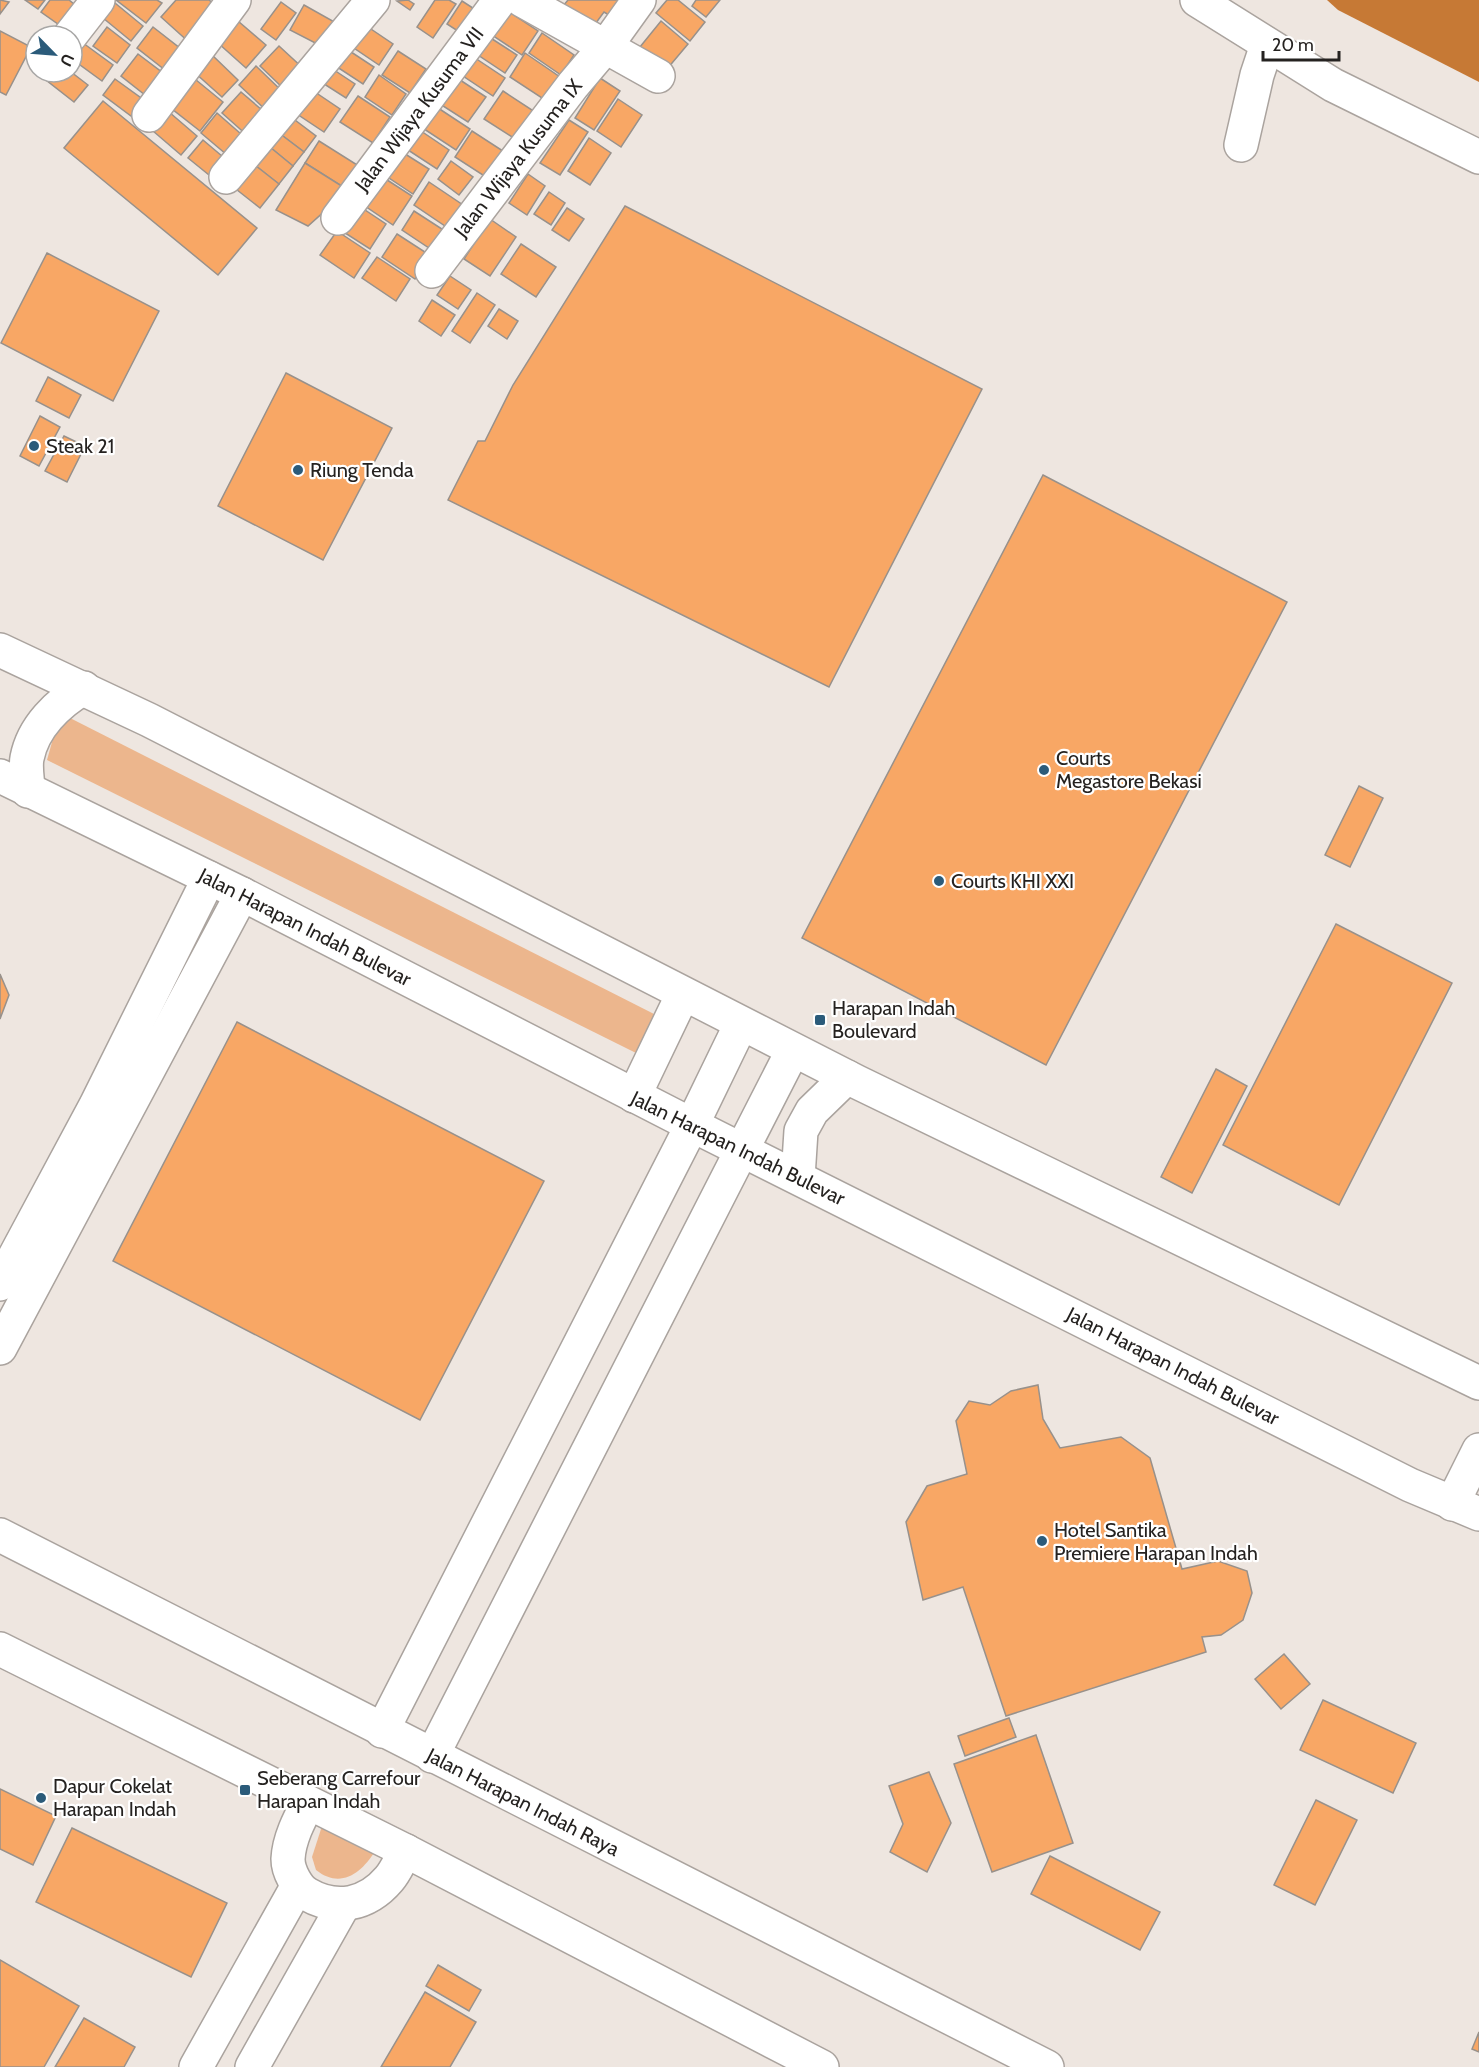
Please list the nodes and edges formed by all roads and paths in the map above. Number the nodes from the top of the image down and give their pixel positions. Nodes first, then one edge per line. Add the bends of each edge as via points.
1 (98, 0) edge
2 (234, 0) edge
3 (373, 0) edge
4 (500, 0) edge
5 (522, 0) edge
6 (639, 0) edge
7 (1197, 0) edge
8 (79, 24) edge
9 (1267, 45) junction
10 (606, 46) junction
11 (658, 76) dead end
12 (149, 115) dead end
13 (1241, 145) dead end
14 (1479, 157) edge
15 (226, 177) dead end
16 (338, 218) dead end
17 (432, 270) dead end
18 (0, 650) edge
19 (84, 688) junction
20 (14, 784) edge
21 (209, 878) junction
22 (242, 894) junction
23 (682, 994) junction
24 (741, 1024) junction
25 (793, 1050) junction
26 (847, 1077) junction
27 (634, 1096) junction
28 (692, 1125) junction
29 (743, 1150) junction
30 (798, 1177) junction
31 (0, 1284) edge
32 (0, 1348) edge
33 (1479, 1383) edge
34 (1474, 1460) edge
35 (1465, 1509) edge
36 (0, 1535) edge
37 (0, 1650) edge
38 (382, 1731) junction
39 (432, 1756) junction
40 (308, 1803) junction
41 (405, 1851) junction
42 (297, 1887) junction
43 (343, 1905) junction
44 (196, 2067) edge
45 (252, 2067) edge
46 (822, 2067) edge
47 (1047, 2067) edge

1 - 8 street
2 - 12 street
3 - 15 street
4 - 16 street, Jalan Wijaya Kusuma VII
5 - 10 street
6 - 10 street, Jalan Wijaya Kusuma IX
7 - 9 street
9 - 13 street
9 - 14 street via 1333,85
10 - 11 street
10 - 17 street, Jalan Wijaya Kusuma IX
18 - 19 street
19 - 20 street via 62,700 39,728
19 - 23 street
20 - 21 street, Jalan Harapan Indah Bulevar
21 - 22 street, Jalan Harapan Indah Bulevar
21 - 31 street via 96,1105
22 - 27 street, Jalan Harapan Indah Bulevar
22 - 32 street
23 - 24 street
23 - 27 street
24 - 25 street
24 - 28 street
25 - 26 street
25 - 29 street
26 - 30 street via 812,1111 801,1131
26 - 33 street
27 - 28 street, Jalan Harapan Indah Bulevar
28 - 29 street, Jalan Harapan Indah Bulevar
28 - 38 street
29 - 30 street, Jalan Harapan Indah Bulevar
29 - 39 street
30 - 35 street, Jalan Harapan Indah Bulevar
34 - 35 street
36 - 38 street, Jalan Harapan Indah Raya
37 - 40 street
38 - 39 street, Jalan Harapan Indah Raya
39 - 47 street, Jalan Harapan Indah Raya
40 - 41 street
40 - 42 street via 296,1827 288,1862
41 - 43 street via 389,1879 368,1895
41 - 46 street
42 - 43 street via 327,1904
42 - 44 street
43 - 45 street

